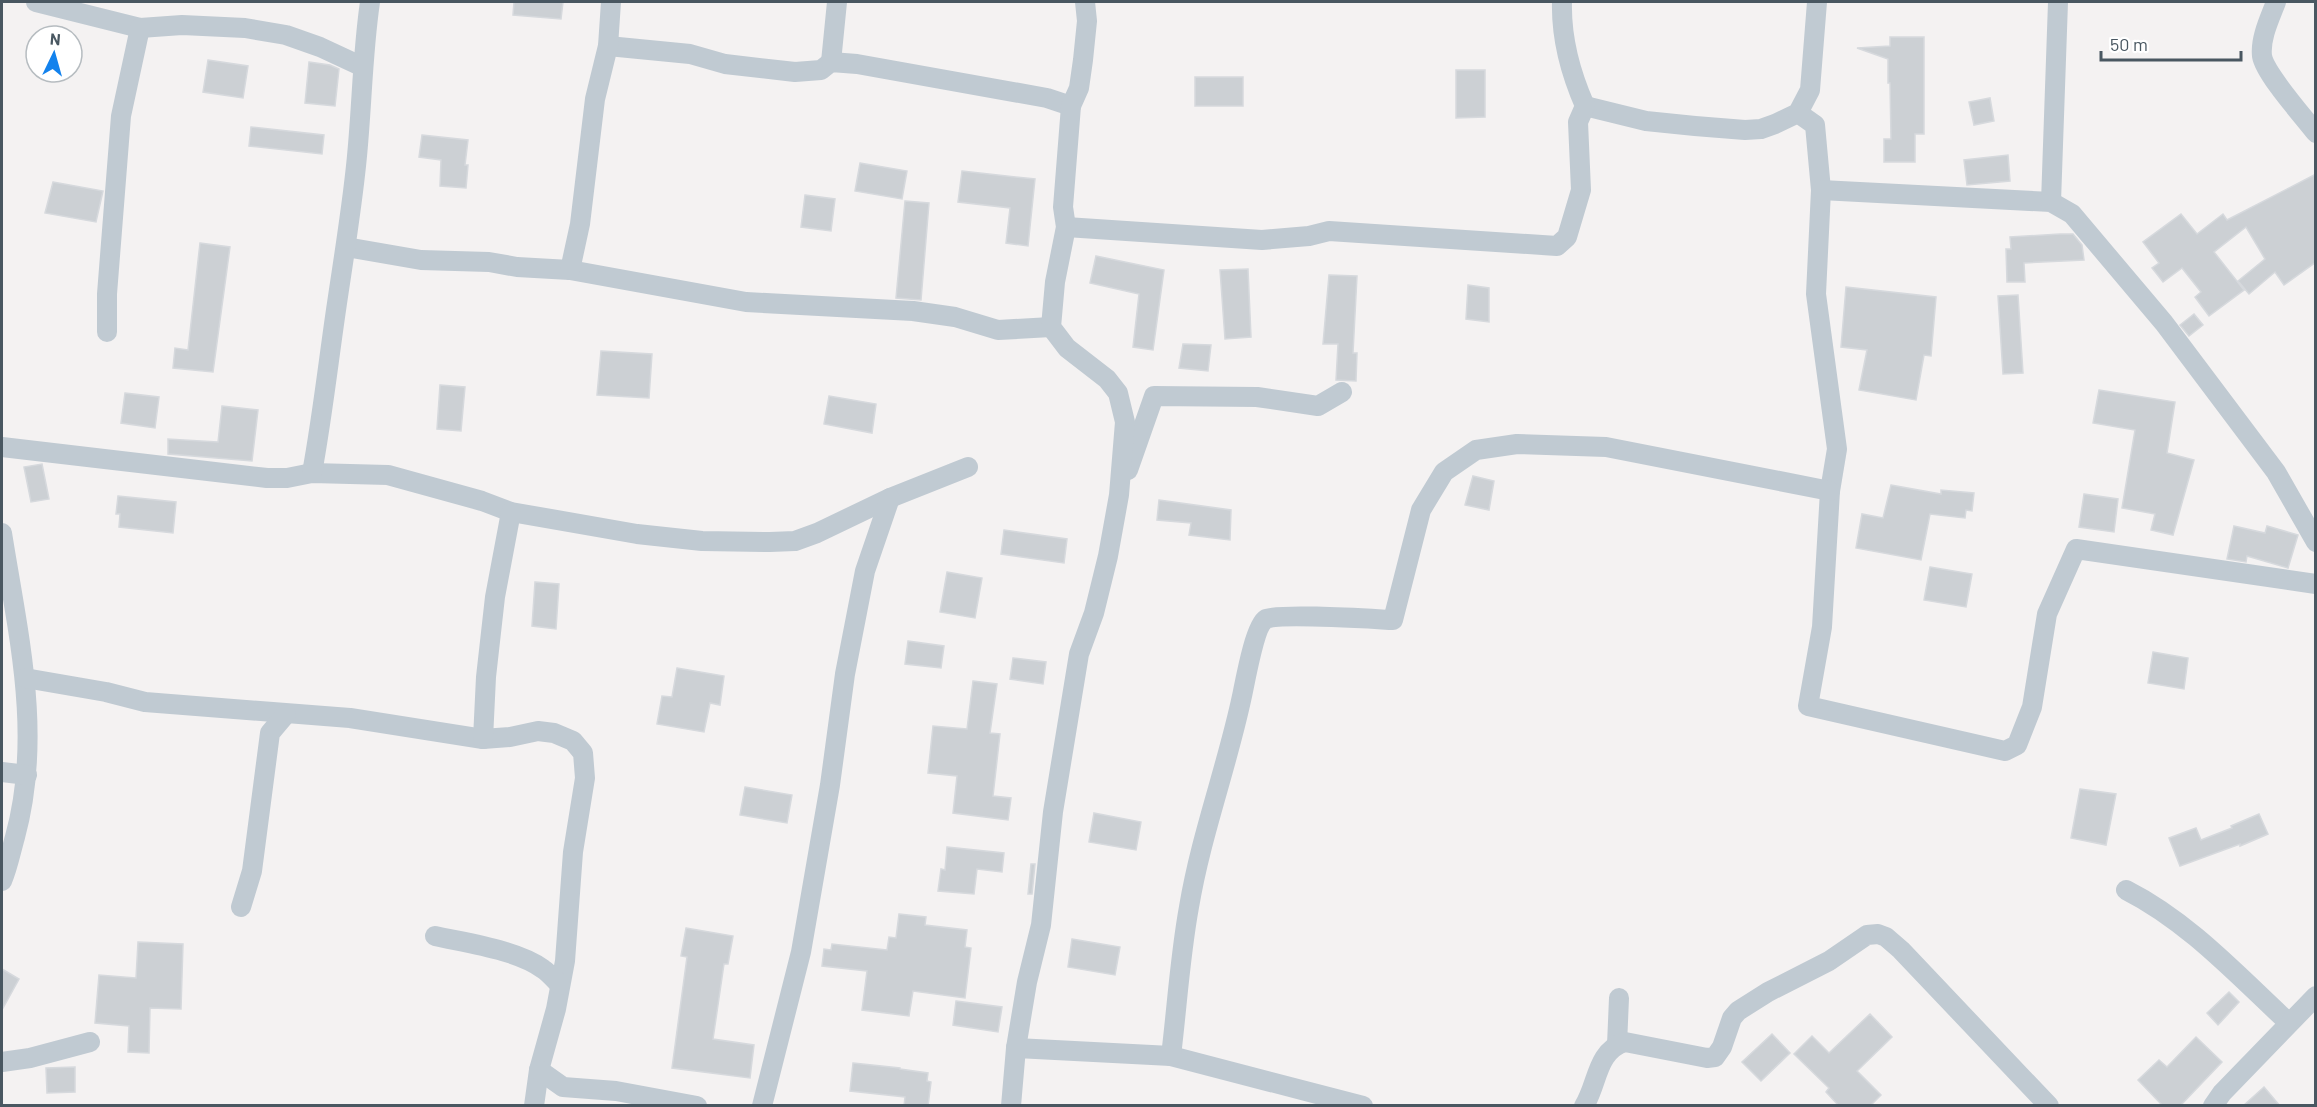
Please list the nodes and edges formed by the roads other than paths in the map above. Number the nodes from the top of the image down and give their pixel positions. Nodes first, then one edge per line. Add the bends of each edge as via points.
1 (36, 2) edge
2 (370, 2) edge
3 (610, 2) edge
4 (837, 2) edge
5 (1085, 2) edge
6 (1562, 2) edge
7 (1817, 2) edge
8 (2058, 2) edge
9 (2276, 2) edge
10 (140, 27) junction
11 (608, 46) junction
12 (831, 62) junction
13 (363, 67) junction
14 (1071, 106) junction
15 (1584, 106) junction
16 (1798, 113) junction
17 (2316, 133) edge
18 (1821, 190) junction
19 (2052, 202) junction
20 (1066, 228) junction
21 (346, 247) junction
22 (570, 270) junction
23 (1051, 327) junction
24 (107, 333) dead end
25 (1342, 392) dead end
26 (2, 447) edge
27 (968, 467) dead end
28 (312, 473) junction
29 (1830, 491) junction
30 (1119, 495) junction
31 (890, 498) junction
32 (511, 513) junction
33 (2, 534) edge
34 (2316, 542) edge
35 (2316, 584) edge
36 (25, 678) junction
37 (253, 710) junction
38 (286, 714) junction
39 (270, 733) junction
40 (483, 739) junction
41 (2, 772) edge
42 (27, 775) junction
43 (2, 881) edge
44 (2126, 890) dead end
45 (241, 907) dead end
46 (435, 936) dead end
47 (564, 961) junction
48 (542, 968) junction
49 (560, 985) junction
50 (2316, 996) edge
51 (1620, 998) dead end
52 (2289, 1023) junction
53 (90, 1042) dead end
54 (1617, 1045) junction
55 (1016, 1048) junction
56 (1171, 1056) junction
57 (2, 1062) edge
58 (540, 1070) junction
59 (563, 1087) junction
60 (534, 1106) edge
61 (542, 1106) edge
62 (697, 1106) edge
63 (762, 1106) edge
64 (1011, 1106) edge
65 (1363, 1106) edge
66 (1584, 1106) edge
67 (2049, 1106) edge
68 (2213, 1106) edge

1 - 10 street
2 - 13 street
3 - 11 street
4 - 12 street
5 - 14 street via 1083,60 1079,88
6 - 15 street via 1568,63
7 - 16 street via 1810,90
8 - 19 street
9 - 17 street via 2264,34 2262,55 2268,72
10 - 13 street via 182,25 276,33
10 - 24 street via 121,116
11 - 12 street via 690,54 725,64 795,72 820,70
11 - 22 street via 595,99 580,224
12 - 14 street via 1047,98
13 - 21 street
14 - 20 street via 1063,207
15 - 16 street via 1646,121 1745,130 1761,129
15 - 20 street via 1578,122 1581,190 1567,237 1557,246 1329,231 1262,240
16 - 18 street via 1815,126
18 - 19 street
18 - 29 street via 1816,294 1837,449
19 - 34 street via 2072,214 2164,323 2276,472
20 - 23 street
21 - 22 street via 421,260
21 - 28 street
22 - 23 street via 746,302 913,311 955,317 998,330
23 - 30 street via 1067,348 1107,379 1118,393 1125,422
25 - 30 street via 1318,406 1257,397 1154,396
26 - 28 street via 267,478
27 - 31 street
28 - 32 street via 388,475
29 - 35 street via 1822,627 1808,706 2005,751 2017,745 2032,707 2047,614 2076,549
29 - 56 street via 1606,447 1517,444 1476,450 1444,472 1421,510 1393,620 1287,617 1262,623 1251,653 1189,907
30 - 55 street via 1094,613 1079,654 1053,812 1041,925
31 - 32 street via 817,533 778,542 702,541
31 - 63 street via 865,571 801,952
32 - 40 street via 495,597
33 - 36 street
36 - 37 street via 145,702
36 - 42 street
37 - 38 street
37 - 39 street
38 - 39 street
38 - 40 street via 350,718
39 - 45 street via 252,871
40 - 47 street via 538,731 554,733 573,741 583,753 585,778 573,852
41 - 42 street
42 - 43 street
44 - 52 street via 2153,903 2187,928
46 - 48 street via 497,950
47 - 48 street
47 - 49 street
48 - 49 street
49 - 58 street
50 - 52 street
51 - 54 street
52 - 68 street
53 - 57 street
54 - 66 street via 1604,1058
54 - 67 street via 1625,1042 1715,1057 1738,1011 1829,961 1867,935 1878,934 1901,950
55 - 56 street
55 - 64 street
56 - 65 street
58 - 59 street
58 - 60 street
59 - 61 street
59 - 62 street via 616,1091

